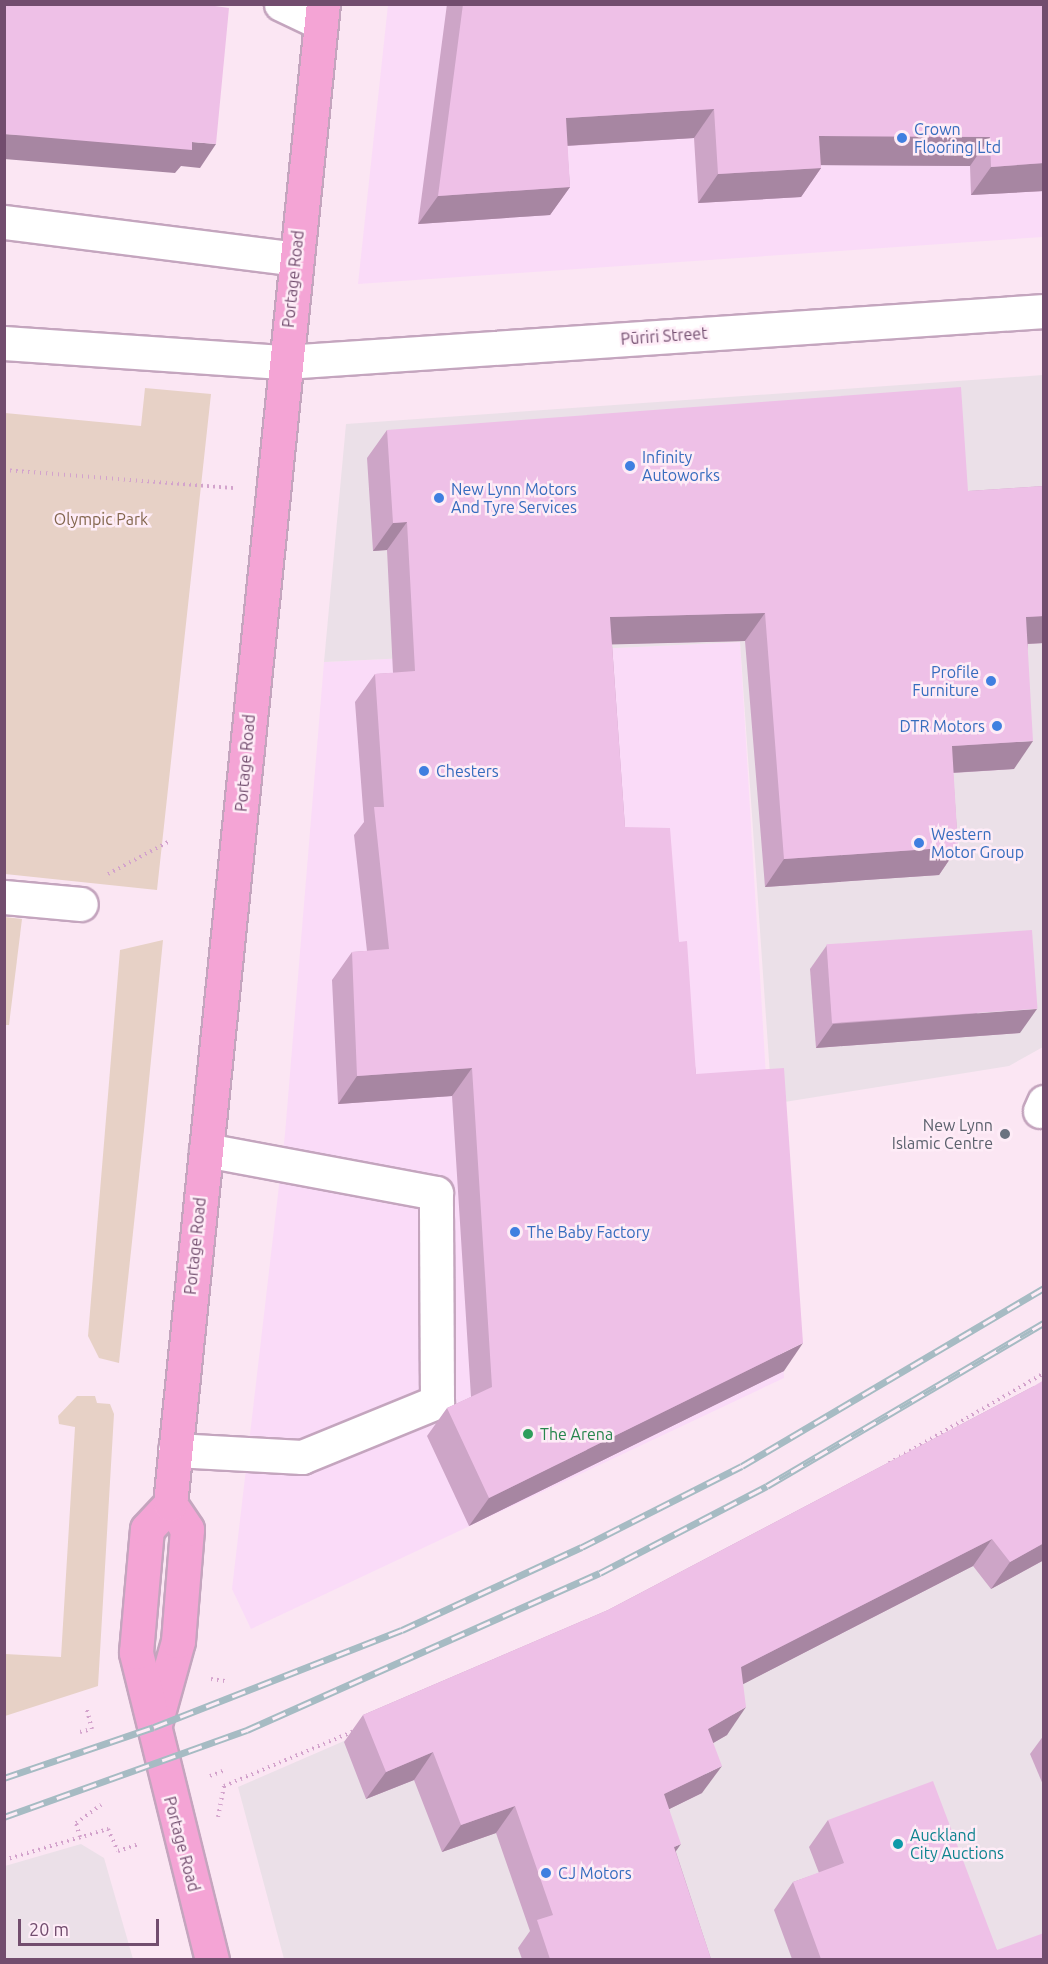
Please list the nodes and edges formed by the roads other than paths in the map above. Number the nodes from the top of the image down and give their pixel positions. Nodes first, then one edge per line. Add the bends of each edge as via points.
1 (281, 4) edge
2 (319, 10) edge
3 (4, 222) edge
4 (296, 259) junction
5 (1044, 311) edge
6 (4, 343) edge
7 (285, 362) junction
8 (4, 897) edge
9 (81, 904) dead end
10 (206, 1150) junction
11 (175, 1450) junction
12 (212, 1959) edge

1 - 2 street
2 - 4 main road, Portage Road
3 - 4 street
4 - 7 main road, Portage Road
5 - 7 street, Pūriri Street
6 - 7 street, Pūriri Street
7 - 10 main road, Portage Road
8 - 9 street
10 - 11 main road, Portage Road
10 - 11 street via 436,1193 437,1402 302,1457
11 - 12 main road, Portage Road via 171,1504 188,1529 178,1641 154,1727

